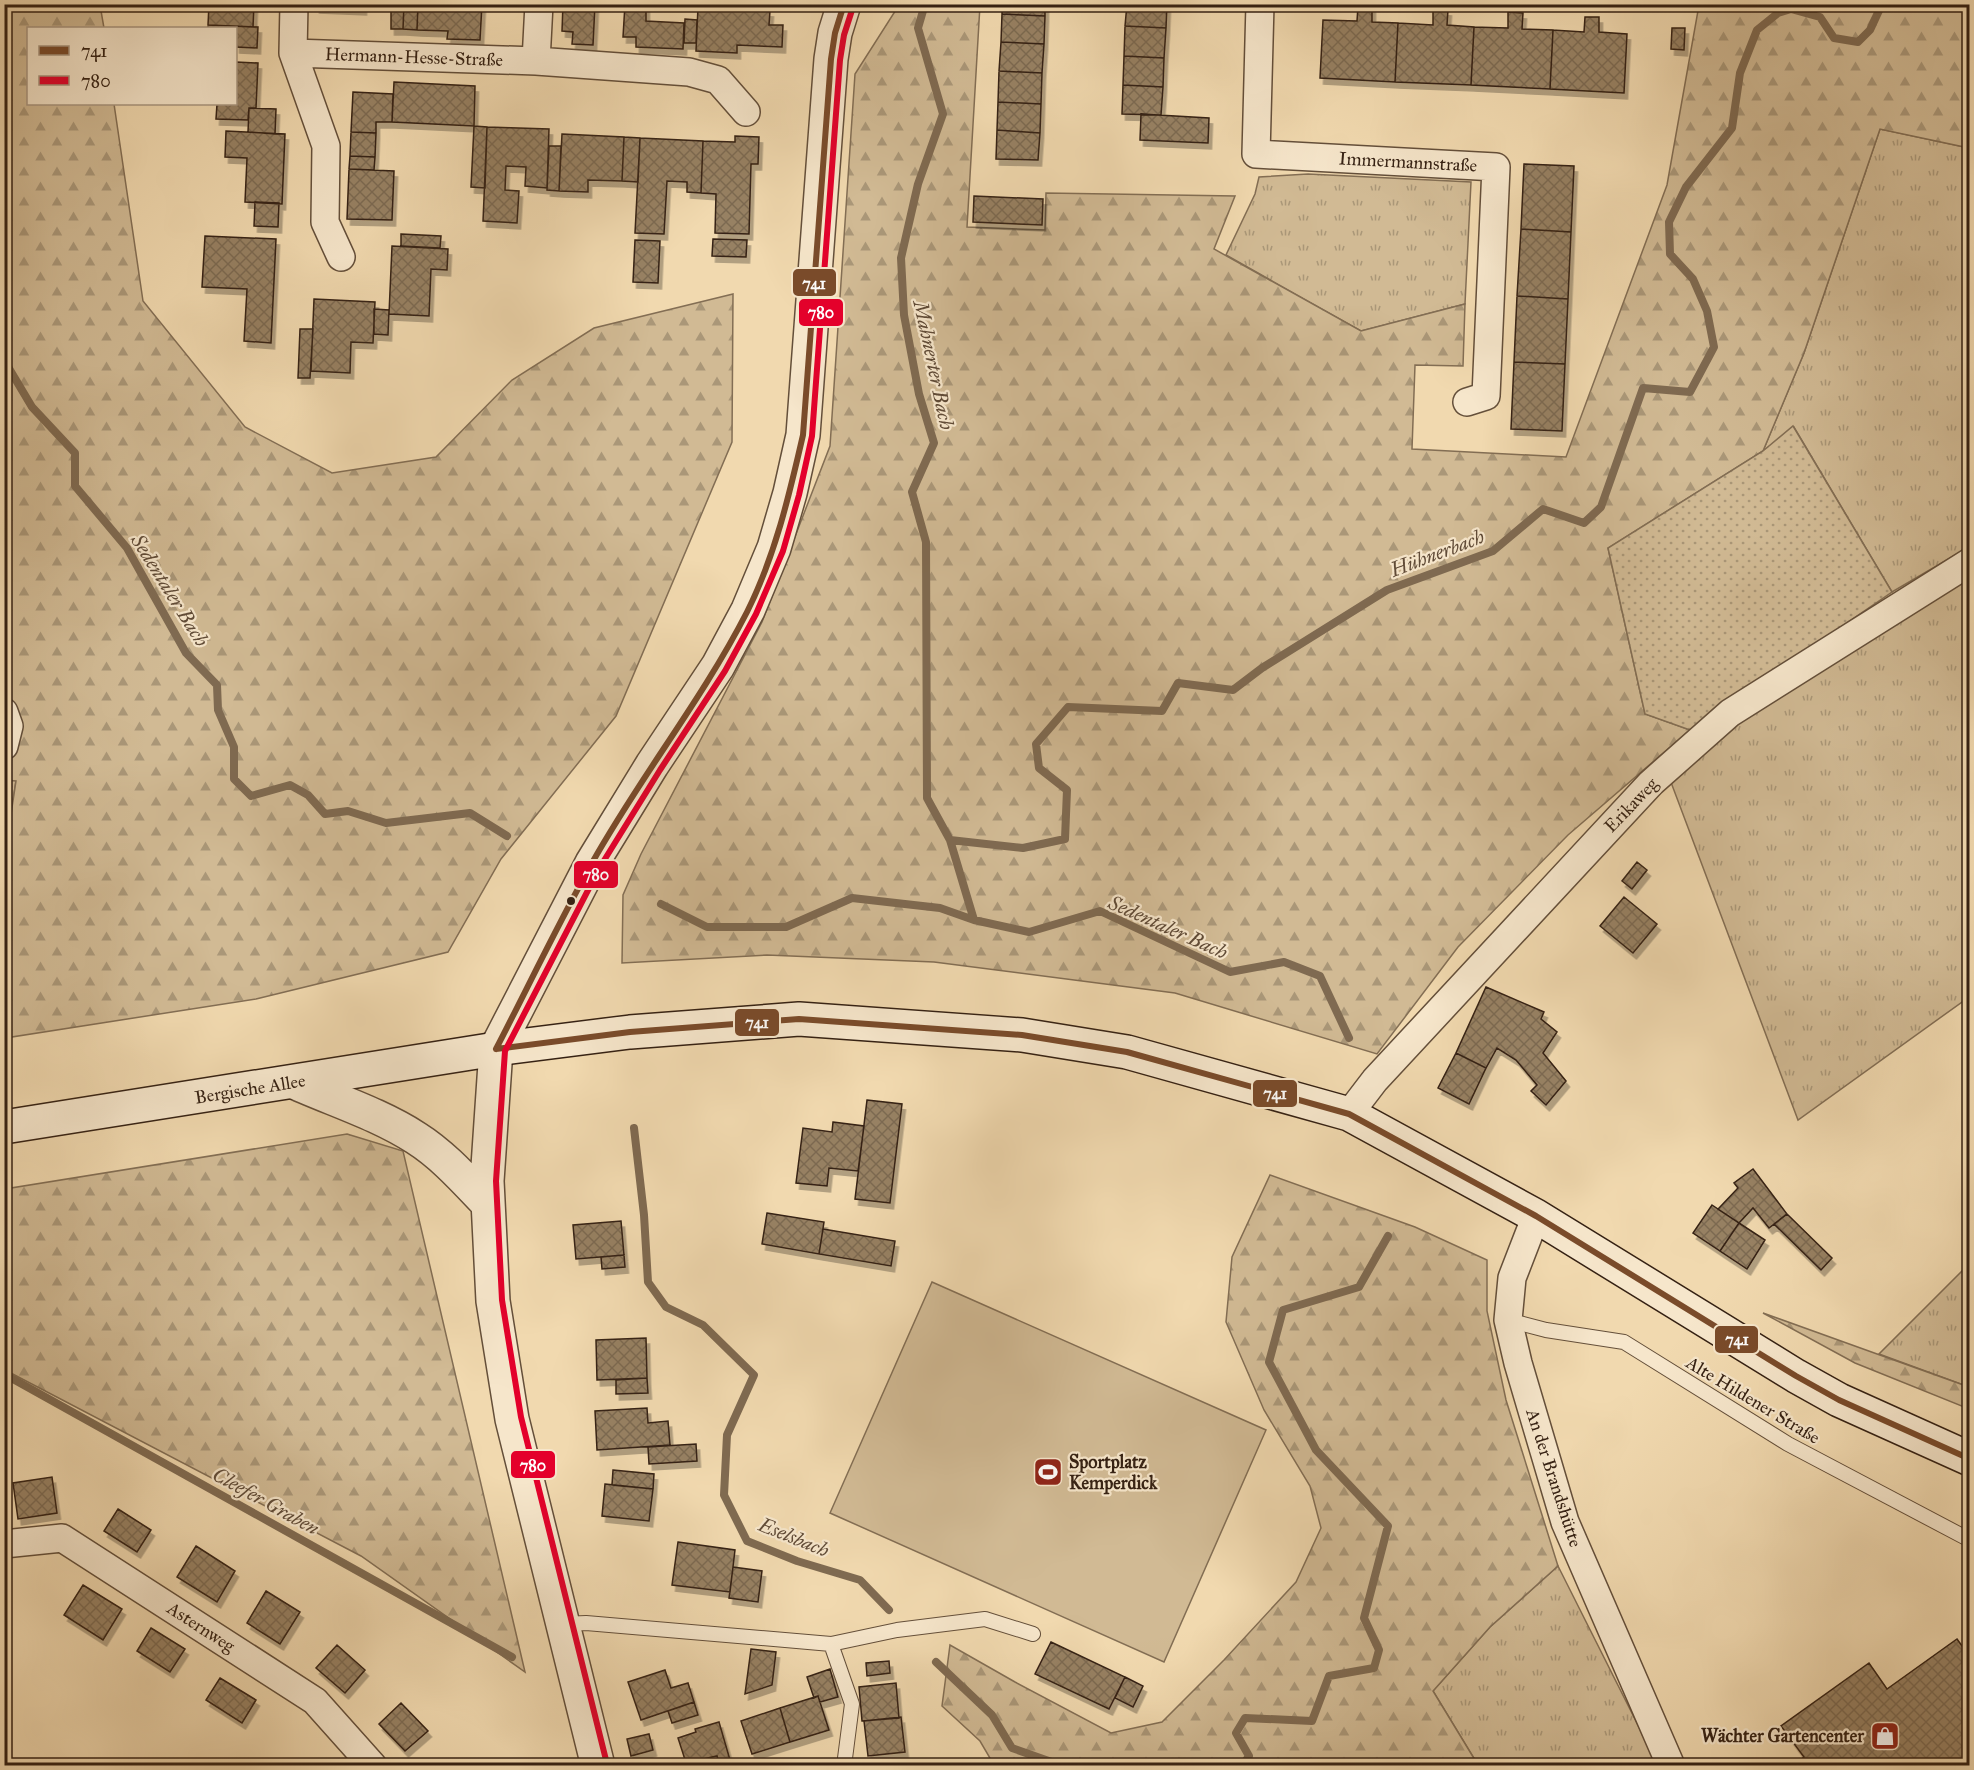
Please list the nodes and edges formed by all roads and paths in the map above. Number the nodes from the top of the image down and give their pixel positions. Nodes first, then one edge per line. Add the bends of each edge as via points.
1 (294, 4) edge
2 (539, 4) edge
3 (844, 4) edge
4 (1260, 4) edge
5 (293, 53) junction
6 (536, 61) junction
7 (746, 112) dead end
8 (340, 257) dead end
9 (1467, 402) dead end
10 (1970, 562) edge
11 (4, 712) edge
12 (4, 746) edge
13 (496, 1049) junction
14 (294, 1082) junction
15 (1349, 1114) junction
16 (4, 1127) edge
17 (487, 1203) junction
18 (1536, 1216) junction
19 (1508, 1320) junction
20 (1970, 1459) edge
21 (1970, 1540) edge
22 (4, 1544) edge
23 (562, 1624) junction
24 (1033, 1634) dead end
25 (831, 1644) junction
26 (373, 1766) edge
27 (598, 1766) edge
28 (844, 1766) edge
29 (1671, 1766) edge

1 - 5 street, Hermann-Hesse-Straße
2 - 6 street
3 - 13 street via 831,59 803,435 774,548 748,610 718,666 592,863
4 - 9 street, Immermannstraße via 1256,154 1496,167 1486,396
5 - 6 street, Hermann-Hesse-Straße
5 - 8 street, Hermann-Hesse-Straße via 326,146 325,222
6 - 7 street, Hermann-Hesse-Straße via 690,72 718,80
10 - 15 street, Erikaweg via 1730,713 1651,783 1375,1080
11 - 12 street via 9,726
13 - 14 street, Bergische Allee
13 - 15 street, Bergische Allee via 630,1032 799,1019 1022,1035 1127,1052
13 - 17 street
14 - 16 street, Bergische Allee
14 - 17 street via 416,1138
15 - 18 street, Bergische Allee
17 - 23 street via 493,1301 503,1370
18 - 19 street, An der Brandshütte via 1512,1278
18 - 20 street, Bergische Allee via 1796,1376 1839,1400
19 - 21 lane, Alte Hildener Straße via 1624,1342 1788,1444
19 - 29 street, An der Brandshütte via 1565,1522
22 - 26 street, Asternweg via 62,1538 315,1701
23 - 25 lane
23 - 27 street
24 - 25 lane via 985,1619 897,1630
25 - 28 lane via 852,1704

